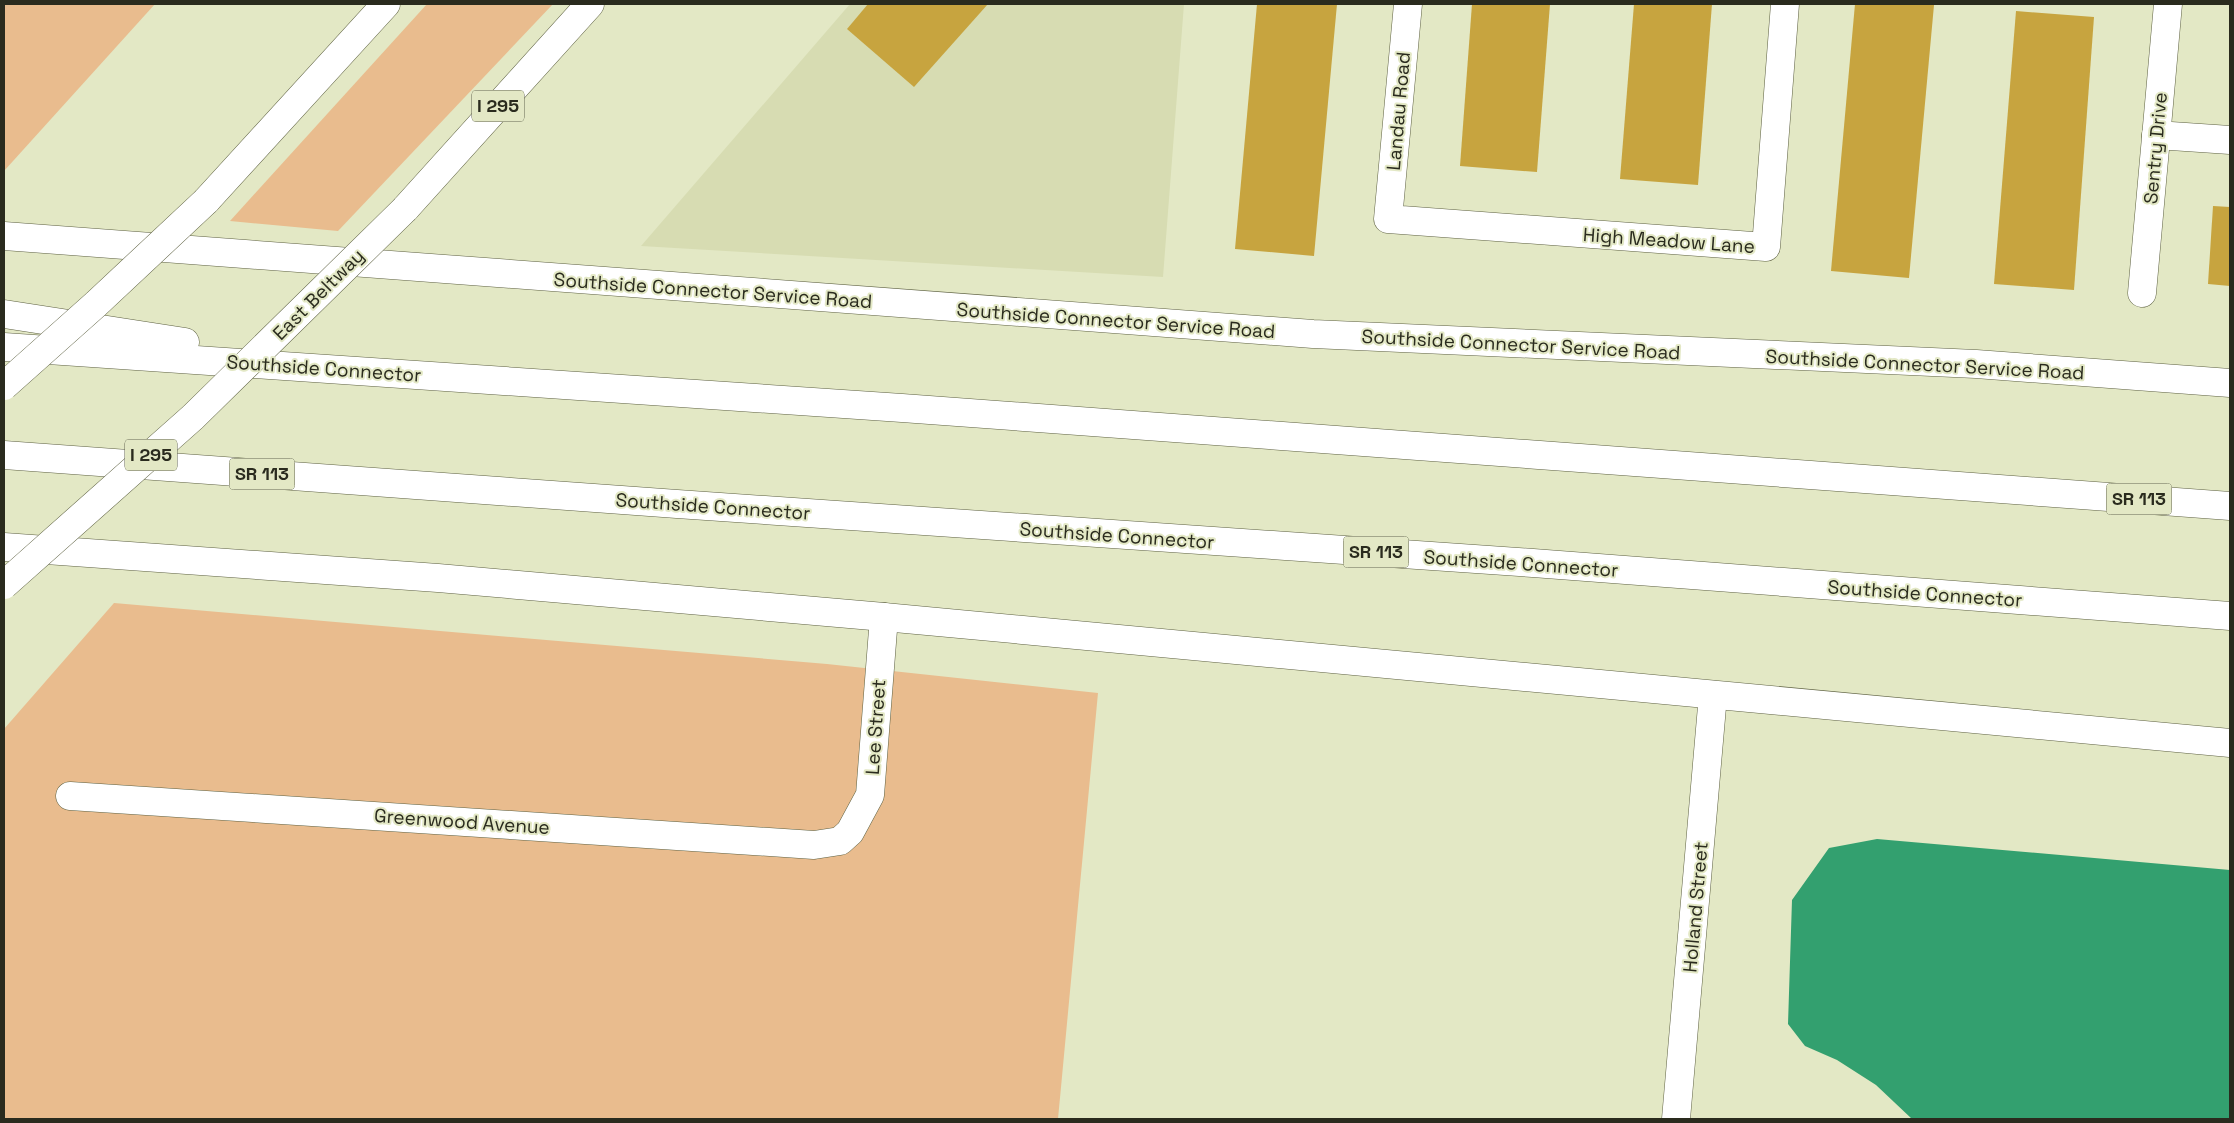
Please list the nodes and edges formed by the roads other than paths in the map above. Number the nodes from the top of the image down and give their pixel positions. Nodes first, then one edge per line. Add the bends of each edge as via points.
1 (386, 4) edge
2 (590, 4) edge
3 (1408, 4) edge
4 (1785, 4) edge
5 (2168, 4) edge
6 (2156, 135) junction
7 (2230, 140) edge
8 (1388, 219) joint
9 (4, 236) edge
10 (2142, 293) dead end
11 (4, 314) edge
12 (4, 346) edge
13 (357, 370) junction
14 (2230, 383) edge
15 (4, 386) edge
16 (4, 455) edge
17 (2048, 492) junction
18 (2230, 499) edge
19 (2230, 506) edge
20 (4, 547) edge
21 (4, 585) edge
22 (2230, 616) edge
23 (884, 617) junction
24 (1713, 695) junction
25 (2230, 743) edge
26 (70, 796) dead end
27 (850, 832) joint
28 (1676, 1119) edge

1 - 15 main road, bridge via 206,201
2 - 21 main road, East Beltway / I 295, bridge via 405,209 194,417
3 - 8 main road, Landau Road
4 - 8 main road, High Meadow Lane via 1766,247
5 - 6 main road, Sentry Drive
6 - 7 main road
6 - 10 main road, Sentry Drive
9 - 14 main road, Southside Connector Service Road via 1303,334 1976,364
11 - 13 main road
12 - 13 main road, Southside Connector / SR 113
13 - 17 main road, Southside Connector / SR 113
16 - 22 main road, Southside Connector / SR 113 via 1534,563
17 - 18 main road
17 - 19 main road, Southside Connector / SR 113
20 - 23 main road via 438,578
23 - 24 main road
23 - 27 main road, Lee Street via 870,795
24 - 25 main road
24 - 28 main road, Holland Street
26 - 27 main road, Greenwood Avenue via 814,845 840,841

